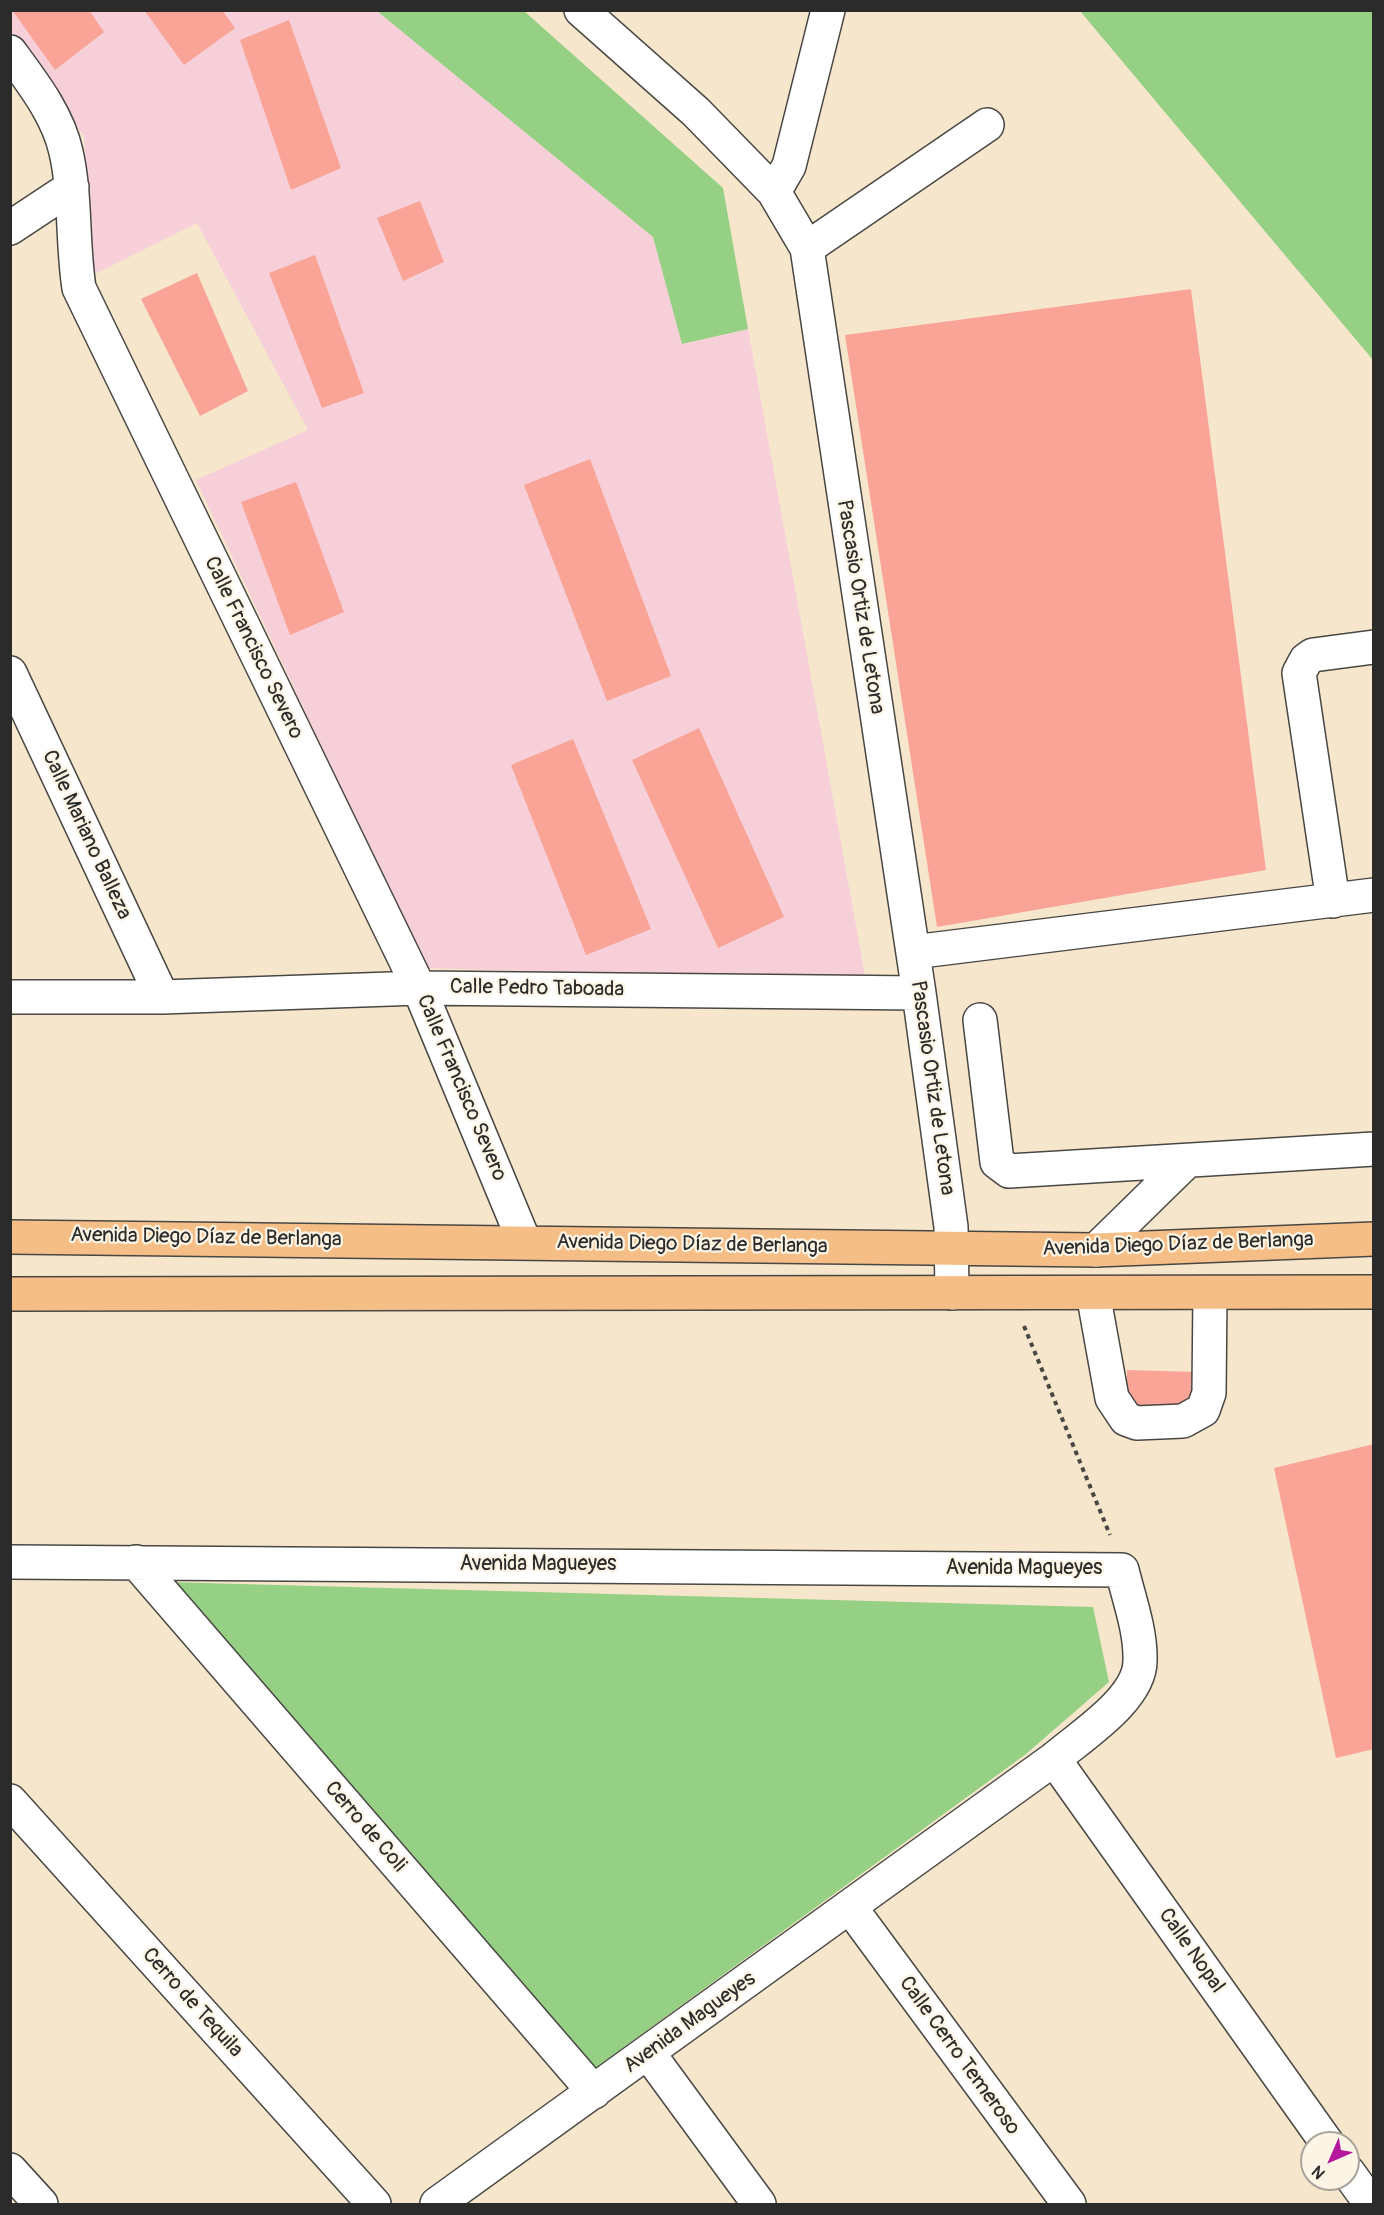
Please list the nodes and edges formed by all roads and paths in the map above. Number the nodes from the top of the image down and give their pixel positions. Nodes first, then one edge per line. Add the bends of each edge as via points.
1 (581, 10) edge
2 (828, 10) edge
3 (10, 52) edge
4 (987, 125) dead end
5 (72, 187) junction
6 (774, 192) junction
7 (10, 228) edge
8 (807, 248) junction
9 (1374, 647) edge
10 (10, 673) edge
11 (1374, 895) edge
12 (1333, 901) junction
13 (913, 952) junction
14 (419, 988) junction
15 (919, 993) junction
16 (10, 997) edge
17 (162, 997) junction
18 (980, 1020) dead end
19 (1374, 1149) edge
20 (1187, 1161) junction
21 (10, 1237) edge
22 (1374, 1239) edge
23 (524, 1241) junction
24 (951, 1249) junction
25 (1096, 1250) junction
26 (1374, 1292) edge
27 (952, 1293) junction
28 (1010, 1293) junction
29 (1093, 1293) junction
30 (1209, 1293) junction
31 (10, 1294) edge
32 (10, 1562) edge
33 (136, 1562) junction
34 (1122, 1570) junction
35 (1054, 1759) junction
36 (10, 1801) edge
37 (850, 1907) junction
38 (649, 2054) junction
39 (594, 2092) junction
40 (1318, 2131) edge
41 (10, 2170) edge
42 (1360, 2189) edge
43 (445, 2202) edge
44 (41, 2205) edge
45 (374, 2205) edge
46 (759, 2205) edge
47 (1069, 2205) edge
48 (1371, 2205) edge

1 - 6 street, Pascasio Ortiz de Letona via 696,112
2 - 6 street via 789,166
3 - 5 street, Calle Francisco Severo via 57,124
4 - 8 street
5 - 7 street
5 - 14 street, Calle Francisco Severo via 73,249 79,288
6 - 8 street, Pascasio Ortiz de Letona
8 - 13 street, Pascasio Ortiz de Letona
9 - 12 street via 1313,656 1299,673
10 - 17 street, Calle Mariano Balleza
11 - 12 street
12 - 13 street
13 - 15 street, Pascasio Ortiz de Letona
14 - 15 street, Calle Pedro Taboada
14 - 17 street, Calle Pedro Taboada
14 - 23 street, Calle Francisco Severo
15 - 24 street, Pascasio Ortiz de Letona
16 - 17 street, Calle Pedro Taboada
18 - 20 street via 997,1162 1004,1169 1014,1172
19 - 20 street
20 - 25 street
21 - 23 main road, Avenida Diego Díaz de Berlanga
22 - 25 main road, Avenida Diego Díaz de Berlanga
23 - 24 main road, Avenida Diego Díaz de Berlanga
24 - 25 main road, Avenida Diego Díaz de Berlanga
24 - 27 street, Pascasio Ortiz de Letona
26 - 30 main road, Avenida Diego Díaz de Berlanga
27 - 28 main road, Avenida Diego Díaz de Berlanga
27 - 31 main road, Avenida Diego Díaz de Berlanga
28 - 29 main road, Avenida Diego Díaz de Berlanga
28 - 34 path
29 - 30 main road, Avenida Diego Díaz de Berlanga
29 - 30 street via 1114,1404 1126,1419 1137,1423 1183,1421 1203,1410 1209,1393
32 - 33 street, Avenida Magueyes
33 - 34 street, Avenida Magueyes
33 - 39 street, Cerro de Coli
34 - 35 street, Avenida Magueyes via 1138,1639 1138,1676 1119,1703
35 - 37 street, Avenida Magueyes
35 - 40 street, Calle Nopal
36 - 45 street, Cerro de Tequila
37 - 38 street, Avenida Magueyes
37 - 47 street, Calle Cerro Temeroso
38 - 39 street, Avenida Magueyes
38 - 46 street
39 - 43 street, Avenida Magueyes
41 - 44 street
42 - 48 street

